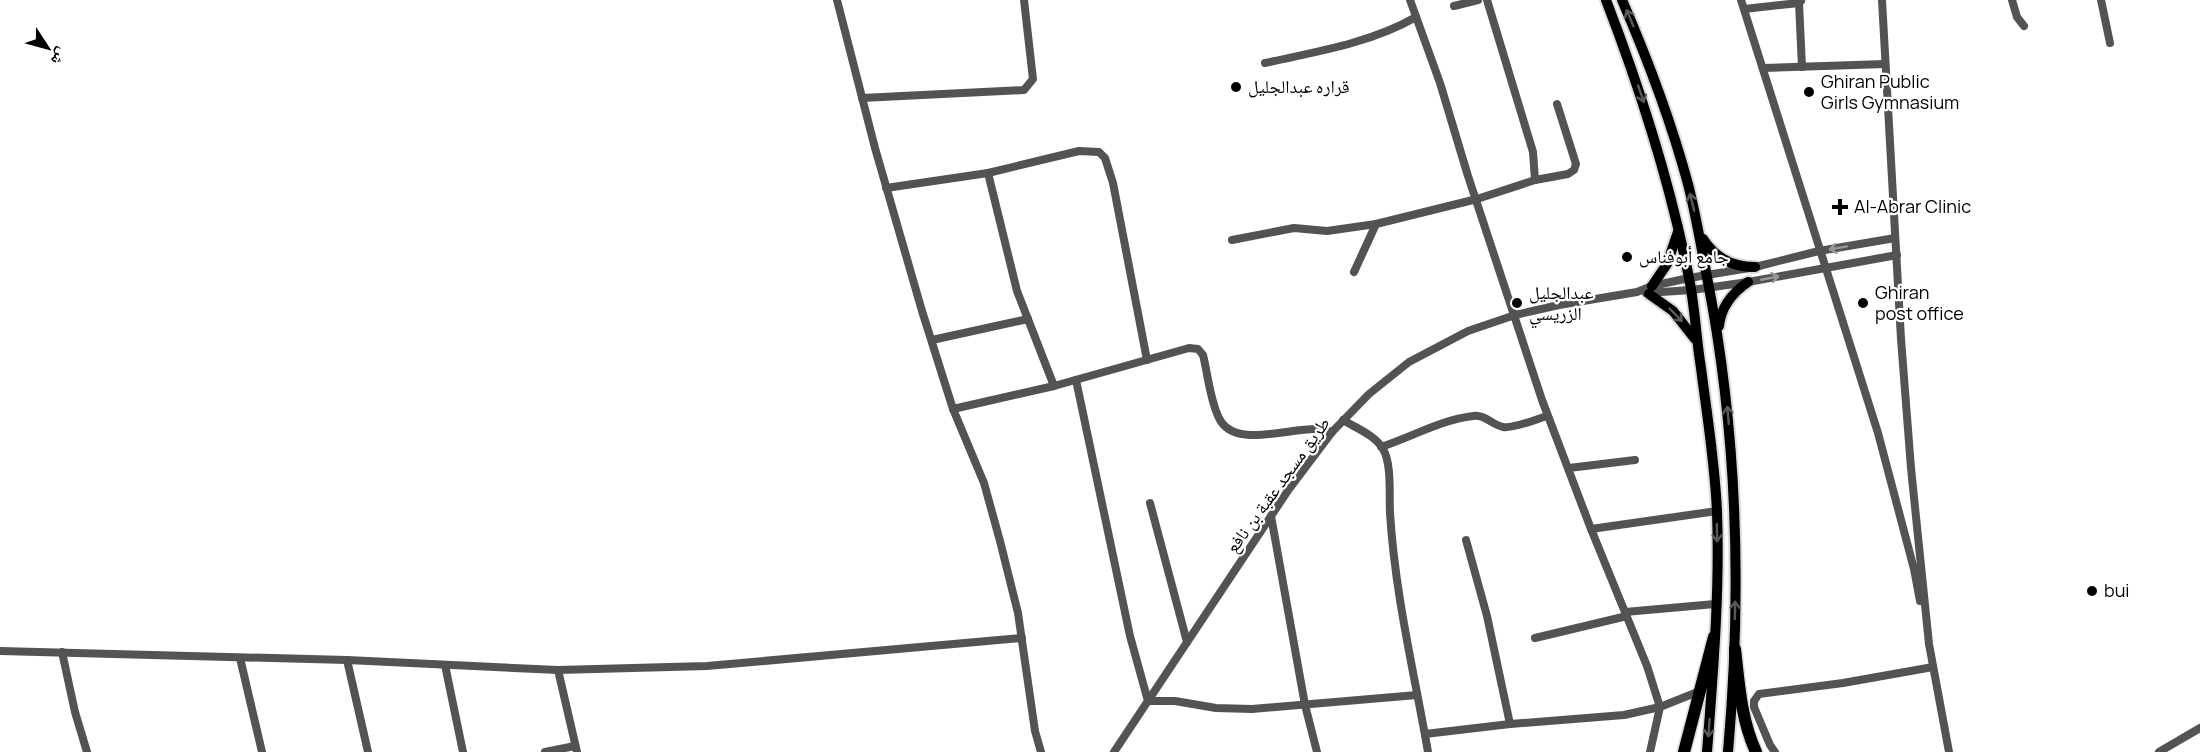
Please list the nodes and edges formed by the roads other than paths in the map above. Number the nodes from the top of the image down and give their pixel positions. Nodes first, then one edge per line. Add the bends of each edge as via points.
1 (837, 0) edge
2 (1024, 0) edge
3 (1410, 0) edge
4 (1478, 0) edge
5 (1487, 0) edge
6 (1606, 0) edge
7 (1623, 0) edge
8 (1741, 0) edge
9 (1882, 0) edge
10 (2012, 0) edge
11 (2101, 0) edge
12 (1800, 2) edge
13 (1454, 6) dead end
14 (1744, 9) junction
15 (1416, 17) junction
16 (2024, 26) dead end
17 (2110, 43) dead end
18 (1265, 63) dead end
19 (1885, 64) junction
20 (1802, 67) junction
21 (1763, 68) junction
22 (862, 98) junction
23 (1557, 104) dead end
24 (988, 173) junction
25 (1535, 180) junction
26 (886, 188) junction
27 (1477, 198) junction
28 (1376, 224) junction
29 (1678, 229) junction
30 (1699, 231) junction
31 (1895, 238) junction
32 (1232, 240) dead end
33 (1819, 251) junction
34 (1897, 255) junction
35 (1755, 267) junction
36 (1824, 268) junction
37 (1354, 272) dead end
38 (1707, 275) junction
39 (1689, 278) junction
40 (1748, 282) junction
41 (1710, 288) junction
42 (1650, 290) junction
43 (1692, 290) junction
44 (1515, 315) junction
45 (1029, 319) junction
46 (1718, 336) junction
47 (932, 340) junction
48 (1697, 342) junction
49 (1147, 360) junction
50 (1076, 380) junction
51 (1054, 386) junction
52 (954, 409) junction
53 (1547, 416) junction
54 (1343, 420) junction
55 (1332, 432) junction
56 (1381, 447) junction
57 (1635, 460) dead end
58 (1569, 468) junction
59 (1150, 503) dead end
60 (1717, 511) junction
61 (1271, 516) junction
62 (1591, 529) junction
63 (1466, 540) dead end
64 (1715, 604) junction
65 (1626, 614) junction
66 (1022, 638) junction
67 (1535, 638) dead end
68 (1714, 638) junction
69 (1187, 642) junction
70 (1929, 644) junction
71 (1735, 649) junction
72 (0, 651) edge
73 (62, 652) junction
74 (240, 658) junction
75 (347, 660) junction
76 (445, 665) junction
77 (1933, 667) junction
78 (558, 670) junction
79 (1701, 691) junction
80 (1417, 695) junction
81 (1148, 701) junction
82 (1305, 705) junction
83 (1660, 707) junction
84 (1510, 723) junction
85 (2200, 728) edge
86 (1425, 734) junction
87 (576, 749) edge
88 (87, 752) edge
89 (262, 752) edge
90 (369, 752) edge
91 (463, 752) edge
92 (545, 752) edge
93 (1041, 752) edge
94 (1114, 752) edge
95 (1317, 752) edge
96 (1428, 752) edge
97 (1650, 752) edge
98 (1684, 752) edge
99 (1707, 752) edge
100 (1728, 752) edge
101 (1756, 752) edge
102 (1775, 752) edge
103 (1949, 752) edge
104 (2159, 752) edge

1 - 22 street
2 - 22 street via 1033,79 1024,90
3 - 15 street
4 - 13 street
5 - 25 street via 1533,152
6 -> 29 main road via 1651,125
30 -> 7 main road via 1657,84
8 - 14 street
9 - 19 street
10 - 16 street
11 - 17 street
12 - 14 street
12 - 20 street
14 - 21 street
15 - 18 street via 1354,41
15 - 27 street
19 - 20 street
19 - 31 street
20 - 21 street
21 - 33 street
22 - 26 street
23 - 25 street via 1576,167 1569,174
24 - 26 street
24 - 45 street via 1017,291
24 - 49 street via 1079,151 1099,152 1105,158
25 - 27 street
26 - 47 street
27 - 28 street
27 - 44 street
28 - 32 street via 1327,231 1293,228
28 - 37 street
29 - 39 main road
29 - 42 main road via 1667,264
30 - 35 main road via 1709,249 1725,261
30 - 38 main road
31 -> 33 street, طريق مسجد عقبة بن نافع
31 - 34 street
33 - 35 street, طريق مسجد عقبة بن نافع
33 - 36 street
34 - 36 street, طريق مسجد عقبة بن نافع
34 - 70 street
35 - 38 street, طريق مسجد عقبة بن نافع
40 -> 36 street, طريق مسجد عقبة بن نافع
36 - 70 street via 1883,451
38 - 39 street, طريق مسجد عقبة بن نافع
38 - 41 main road
39 - 42 street, طريق مسجد عقبة بن نافع
39 - 43 main road
40 - 41 street, طريق مسجد عقبة بن نافع
40 - 46 main road via 1723,310
41 - 43 street, طريق مسجد عقبة بن نافع
41 - 46 main road
42 - 43 street, طريق مسجد عقبة بن نافع
42 - 44 street, طريق مسجد عقبة بن نافع
42 -> 48 main road via 1680,318
43 - 48 main road
44 - 53 street
44 - 54 street, طريق مسجد عقبة بن نافع via 1468,331 1408,362
45 - 47 street
45 - 51 street
71 -> 46 main road via 1735,498
47 - 52 street
48 - 60 main road
49 - 50 street
49 - 55 street via 1198,349 1203,355 1217,415 1234,432
50 - 51 street
50 - 81 street via 1130,636
51 - 52 street
52 - 66 street via 984,483
53 - 56 street via 1506,427 1470,416 1426,428
53 - 58 street
54 - 55 street, طريق مسجد عقبة بن نافع
54 - 56 street
55 - 61 street, طريق مسجد عقبة بن نافع
56 - 80 street via 1387,461 1399,597
57 - 58 street
58 - 62 street
59 - 69 street
60 - 62 street
60 -> 64 main road
61 - 69 street, طريق مسجد عقبة بن نافع
61 - 82 street
62 - 65 street
63 - 84 street
64 - 65 street
64 - 68 main road
65 - 67 street
65 - 83 street
66 - 78 street via 707,666
66 - 93 street
68 - 79 highway
68 -> 99 main road
69 - 81 street, طريق مسجد عقبة بن نافع
70 - 77 street
71 - 100 main road
71 - 101 highway via 1741,705
72 - 73 street
73 - 74 street
73 - 88 street
74 - 75 street
74 - 89 street
75 - 76 street
75 - 90 street
76 - 78 street
76 - 91 street
77 - 102 street via 1759,694 1754,707
77 - 103 street
78 - 87 street
79 - 83 street
79 - 98 highway
80 - 82 street
80 - 86 street
81 - 82 street via 1252,709
81 - 94 street, طريق مسجد عقبة بن نافع
82 - 95 street
83 - 84 street via 1624,715
83 - 97 street
84 - 86 street
85 - 104 street
86 - 96 street
87 - 92 street

